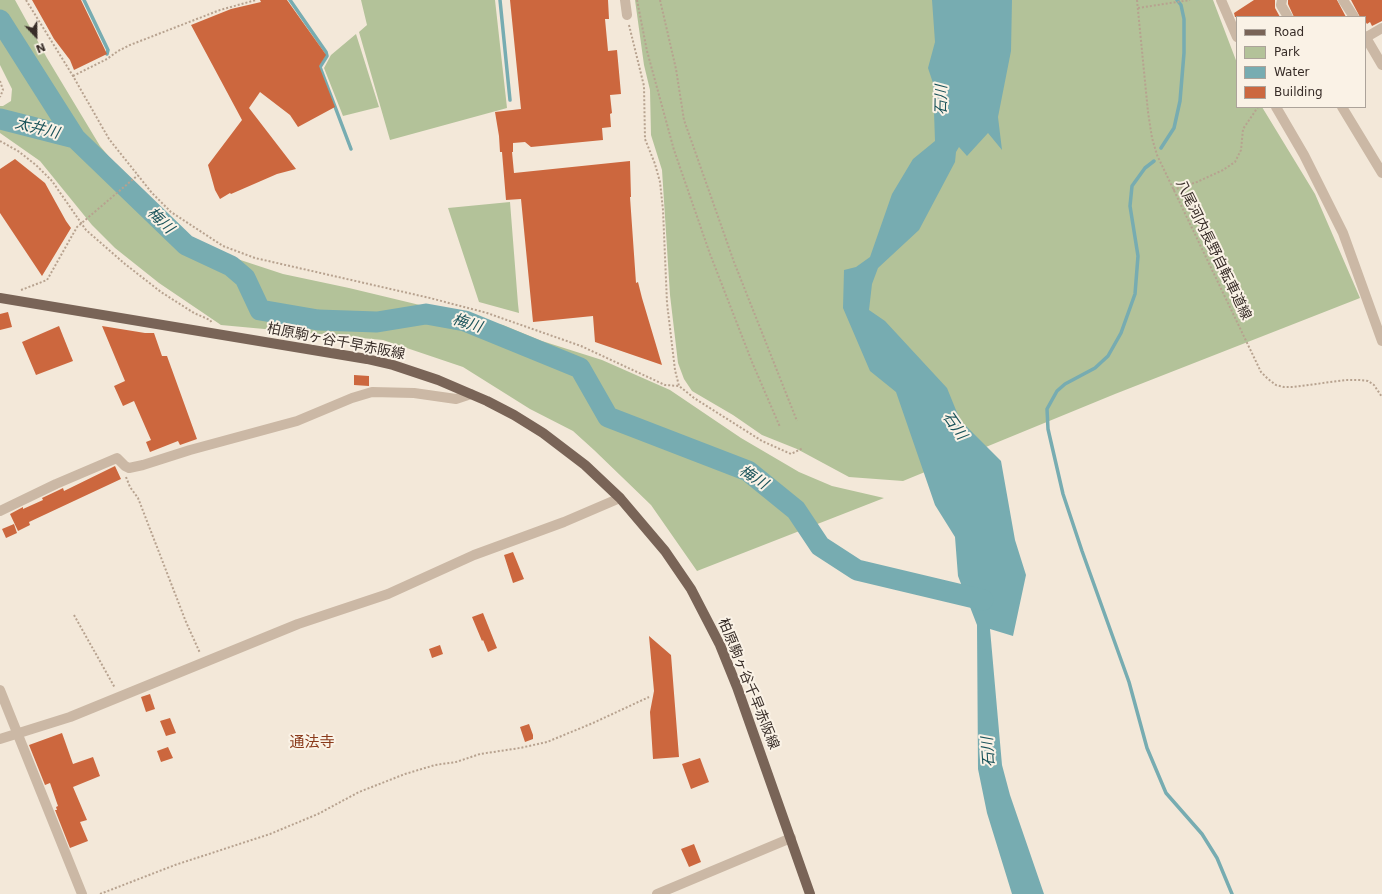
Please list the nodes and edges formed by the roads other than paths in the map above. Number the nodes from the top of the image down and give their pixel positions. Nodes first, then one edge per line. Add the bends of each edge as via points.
1 (625, 0) edge
2 (1221, 0) edge
3 (1227, 0) edge
4 (1282, 0) edge
5 (1344, 0) edge
6 (1225, 10) junction
7 (627, 15) road end
8 (1287, 16) edge
9 (1353, 16) edge
10 (1382, 28) edge
11 (1236, 36) edge
12 (1366, 36) edge
13 (1366, 39) edge
14 (1382, 65) edge
15 (1277, 108) edge
16 (1343, 108) edge
17 (1382, 173) edge
18 (4, 299) edge
19 (1382, 341) edge
20 (470, 394) junction
21 (620, 498) junction
22 (0, 511) edge
23 (0, 690) edge
24 (18, 733) junction
25 (0, 740) edge
26 (791, 838) junction
27 (82, 894) edge
28 (657, 894) edge
29 (810, 894) edge

1 - 7 street
2 - 6 street
3 - 6 street
4 - 8 street via 1281,5
5 - 9 street
6 - 11 street
10 - 12 street
13 - 14 street
15 - 19 street via 1343,232
16 - 17 street
18 - 20 main road, 柏原駒ヶ谷千早赤阪線 via 367,359 438,380
20 - 21 main road, 柏原駒ヶ谷千早赤阪線 via 514,415 543,433 585,465
20 - 22 street via 456,399 414,393 372,392 297,421 143,465 129,468 117,458
21 - 24 street via 474,555 388,594 298,624 70,717
21 - 26 main road, 柏原駒ヶ谷千早赤阪線 via 665,550 691,588 706,616 737,688
23 - 24 street
24 - 25 street
24 - 27 street
26 - 28 street
26 - 29 main road, 柏原駒ヶ谷千早赤阪線

